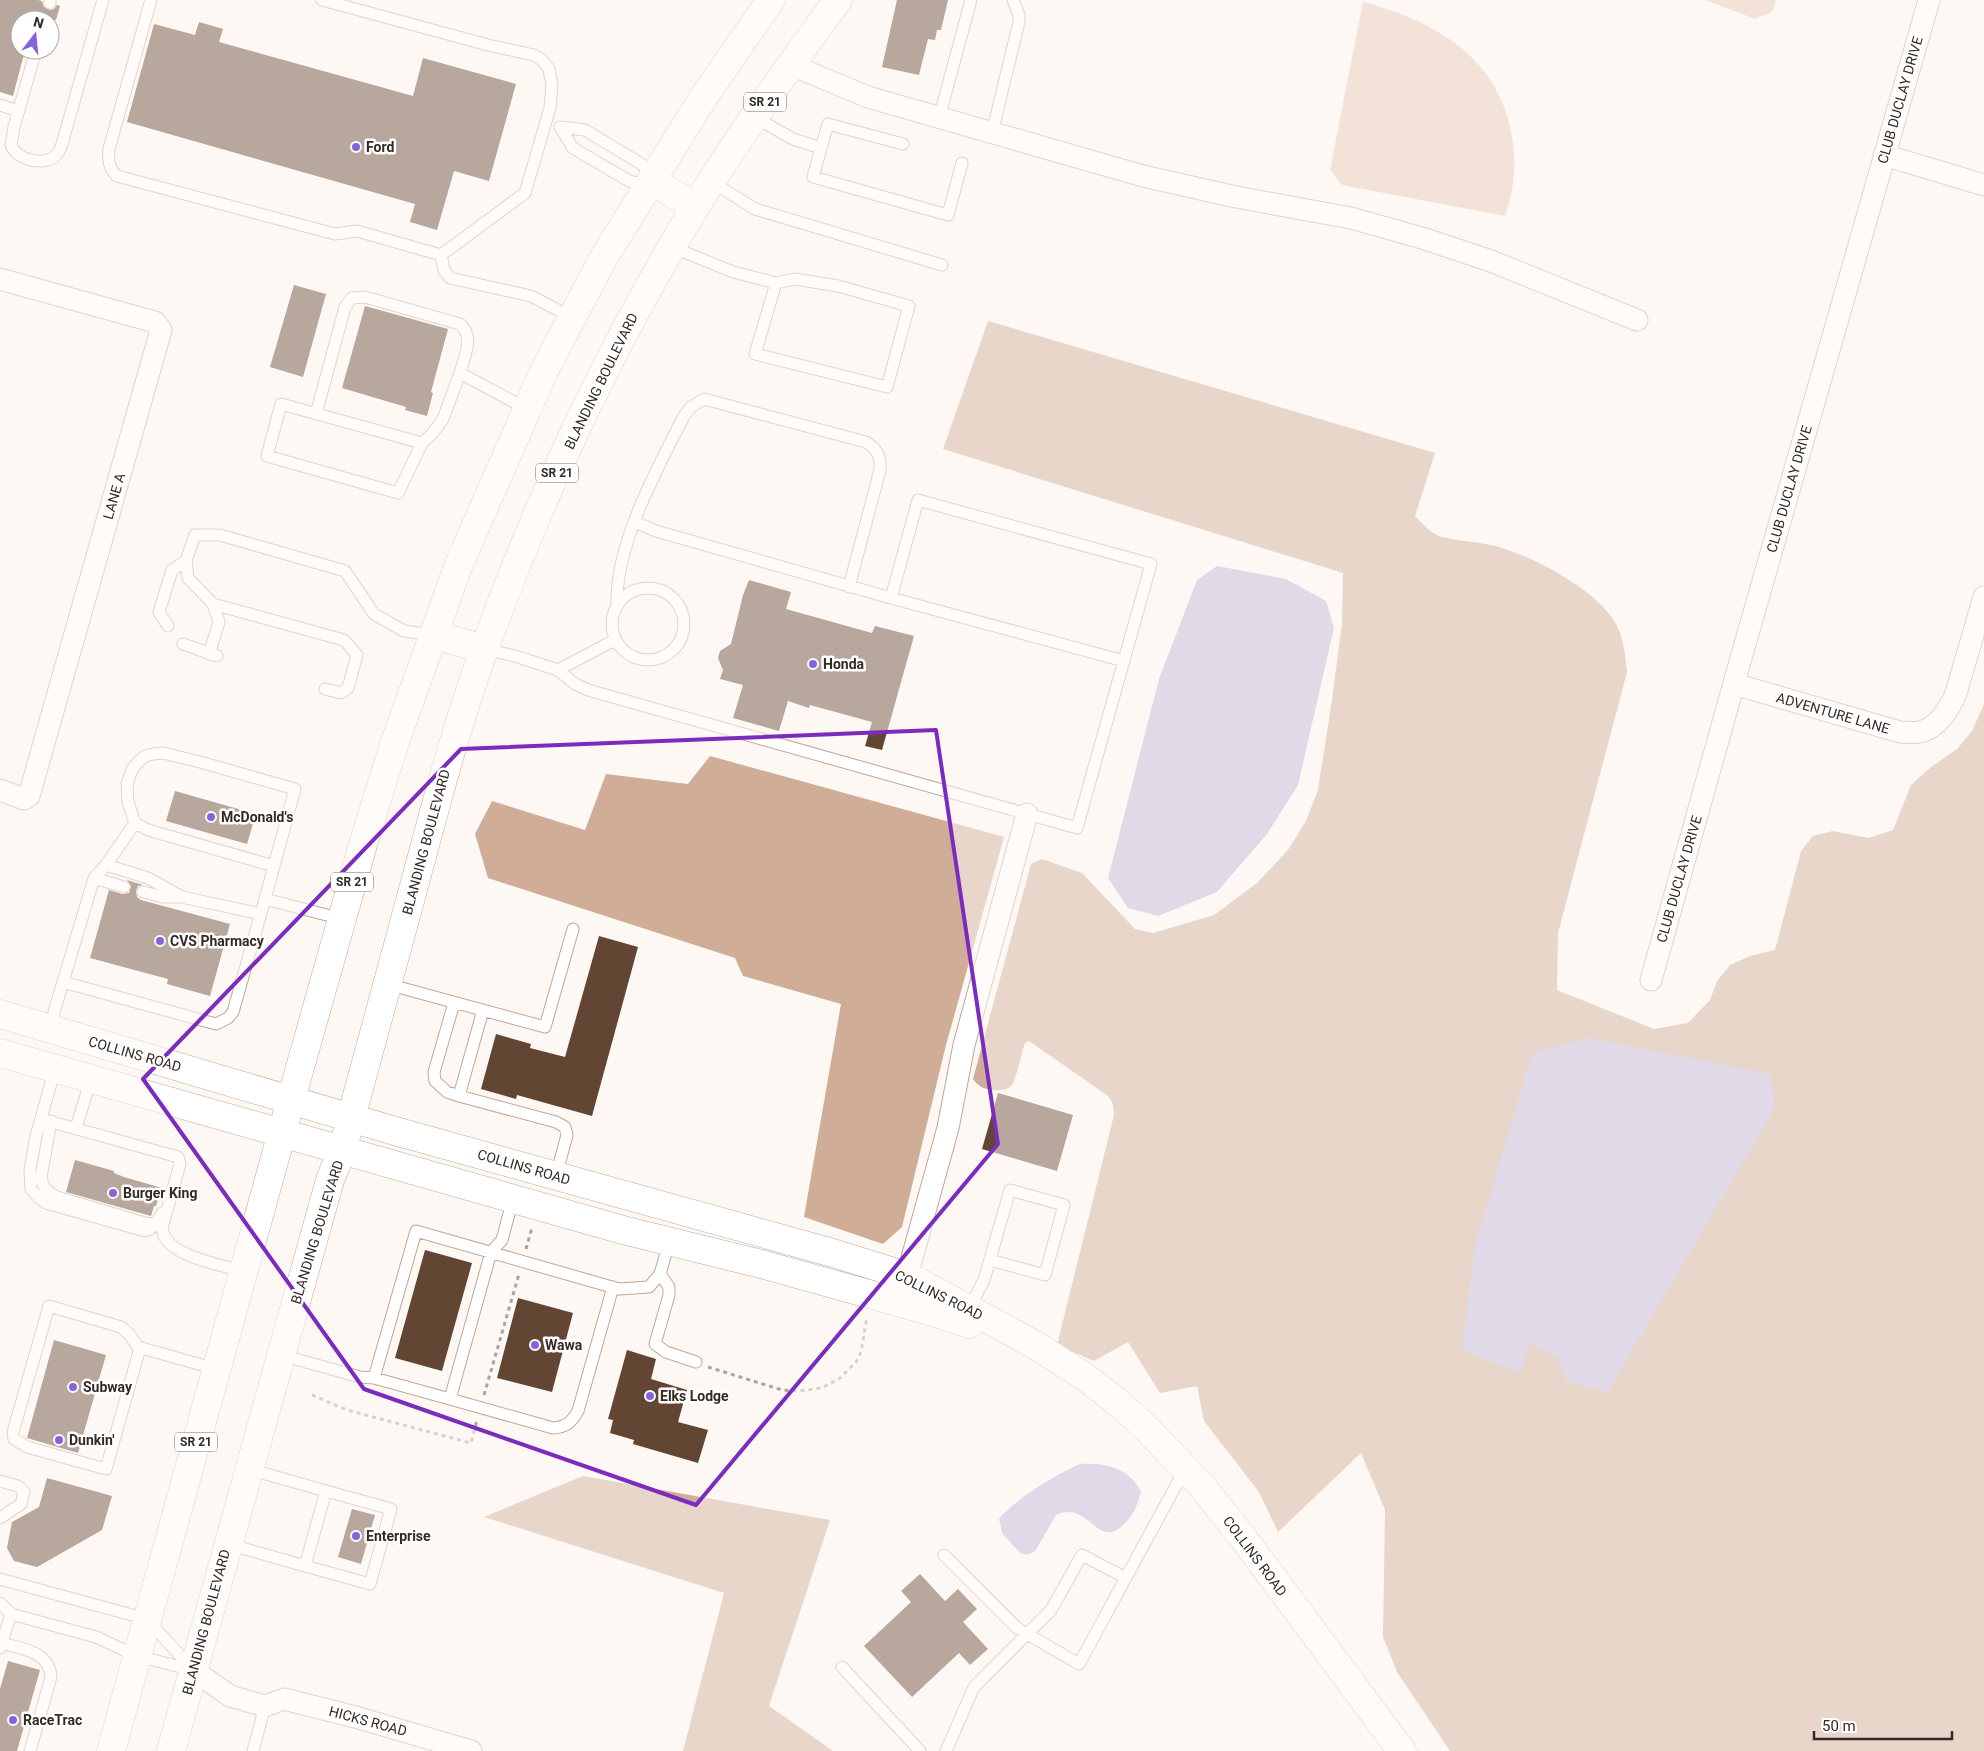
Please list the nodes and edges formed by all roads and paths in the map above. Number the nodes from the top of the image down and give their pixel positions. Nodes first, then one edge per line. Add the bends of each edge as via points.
1 (103, 0) edge
2 (151, 0) edge
3 (322, 0) edge
4 (771, 0) edge
5 (838, 0) edge
6 (971, 0) edge
7 (1013, 0) edge
8 (1929, 0) edge
9 (33, 60) edge
10 (791, 65) junction
11 (0, 106) edge
12 (18, 110) junction
13 (754, 117) junction
14 (938, 118) junction
15 (547, 123) junction
16 (560, 127) junction
17 (992, 133) junction
18 (903, 144) dead end
19 (820, 148) junction
20 (1884, 155) junction
21 (962, 163) dead end
22 (650, 180) junction
23 (712, 182) junction
24 (1984, 185) edge
25 (695, 207) junction
26 (672, 247) junction
27 (441, 255) junction
28 (942, 265) dead end
29 (0, 279) edge
30 (776, 283) junction
31 (573, 318) junction
32 (1637, 320) dead end
33 (460, 373) junction
34 (527, 409) junction
35 (316, 414) junction
36 (422, 444) junction
37 (635, 522) junction
38 (186, 560) junction
39 (850, 587) junction
40 (1984, 597) edge
41 (891, 598) junction
42 (618, 603) junction
43 (213, 604) junction
44 (168, 626) dead end
45 (434, 635) junction
46 (615, 640) junction
47 (184, 644) dead end
48 (484, 649) junction
49 (1124, 661) junction
50 (558, 670) junction
51 (1734, 684) junction
52 (324, 689) dead end
53 (0, 790) edge
54 (1027, 814) junction
55 (135, 823) junction
56 (106, 865) junction
57 (274, 866) junction
58 (94, 878) junction
59 (124, 887) dead end
60 (143, 892) dead end
61 (182, 897) junction
62 (265, 899) junction
63 (261, 914) junction
64 (342, 919) junction
65 (573, 929) dead end
66 (1651, 980) dead end
67 (63, 982) junction
68 (387, 984) junction
69 (454, 1003) junction
70 (483, 1010) junction
71 (0, 1014) edge
72 (49, 1029) junction
73 (0, 1053) edge
74 (55, 1069) junction
75 (91, 1079) junction
76 (458, 1096) junction
77 (290, 1100) junction
78 (351, 1118) junction
79 (46, 1120) junction
80 (76, 1128) junction
81 (281, 1134) junction
82 (342, 1151) junction
83 (556, 1176) junction
84 (514, 1198) junction
85 (169, 1204) junction
86 (156, 1224) junction
87 (145, 1231) junction
88 (669, 1242) junction
89 (178, 1250) junction
90 (491, 1252) junction
91 (990, 1260) junction
92 (243, 1271) junction
93 (660, 1274) junction
94 (907, 1276) junction
95 (613, 1288) junction
96 (871, 1295) junction
97 (969, 1309) junction
98 (1037, 1346) junction
99 (140, 1348) junction
100 (281, 1355) junction
101 (696, 1362) joint
102 (216, 1369) junction
103 (374, 1378) junction
104 (450, 1399) junction
105 (249, 1469) junction
106 (1185, 1469) junction
107 (0, 1480) edge
108 (326, 1491) junction
109 (0, 1518) edge
110 (228, 1544) junction
111 (944, 1555) dead end
112 (305, 1566) junction
113 (1126, 1578) junction
114 (0, 1580) edge
115 (0, 1603) edge
116 (11, 1614) junction
117 (148, 1618) junction
118 (1026, 1634) junction
119 (1, 1645) edge
120 (137, 1656) junction
121 (842, 1667) dead end
122 (193, 1670) junction
123 (265, 1706) junction
124 (30, 1751) edge
125 (110, 1751) edge
126 (171, 1751) edge
127 (253, 1751) edge
128 (471, 1751) edge
129 (920, 1751) edge
130 (946, 1751) edge
131 (1402, 1751) edge

1 - 12 lane via 62,144 55,156 38,161 13,151 11,138
2 - 27 lane via 109,149 112,172 117,176 335,234 357,232
3 - 15 lane via 534,55 549,69 552,85
4 - 22 main road, SR 21
5 - 10 main road, BLANDING BOULEVARD / SR 21
6 - 14 lane
7 - 17 lane via 1019,22
8 - 20 street, CLUB DUCLAY DRIVE
9 - 12 lane
10 - 13 main road, BLANDING BOULEVARD / SR 21
10 - 14 street via 868,97
11 - 12 lane
13 - 19 lane via 793,139
13 - 23 main road, BLANDING BOULEVARD / SR 21
14 - 17 street
15 - 16 lane
15 - 27 lane via 525,193
16 - 22 lane via 585,130 643,165
16 - 22 lane via 573,148 629,181
17 - 32 street via 1143,176 1352,218 1422,238 1491,261
18 - 19 lane via 828,124
19 - 21 lane via 813,177 948,215
20 - 24 street
20 - 51 street, CLUB DUCLAY DRIVE
22 - 25 main road
22 - 31 main road, SR 21 via 604,257
23 - 25 main road, BLANDING BOULEVARD / SR 21
23 - 28 lane via 755,209
25 - 26 main road, BLANDING BOULEVARD / SR 21
26 - 30 lane via 733,272
26 - 48 main road, BLANDING BOULEVARD / SR 21 via 573,436
27 - 31 lane via 450,278 531,296
29 - 53 street, LANE A via 155,322 161,330 29,796 24,799
30 - 30 lane via 804,280 909,306 886,388 755,354
31 - 34 main road, SR 21
33 - 34 lane
33 - 35 lane via 468,340 468,334 460,324 365,297 352,298 345,307
33 - 36 lane via 443,419
34 - 45 main road, SR 21 via 459,564
35 - 36 lane
35 - 36 lane via 281,404 268,456 398,493
37 - 39 lane via 656,531
37 - 39 lane via 684,416 704,399 866,442 881,458 880,470
37 - 42 lane via 622,560
38 - 43 lane via 188,578
38 - 44 lane via 172,570 159,612
38 - 45 lane via 195,535 220,535 345,571 374,614 404,631
39 - 41 lane
40 - 51 street, ADVENTURE LANE via 1956,693 1945,713 1920,732 1900,732
41 - 49 lane
41 - 49 lane via 918,500 1151,564
42 - 46 lane via 611,624
42 - 46 lane via 635,590 657,589 666,592 680,606 685,625 673,651 654,660 634,658 624,652
43 - 47 lane via 220,622 213,655
43 - 52 lane via 344,640 358,655 348,688 341,693
45 - 48 main road
45 - 64 main road, SR 21 via 395,742
46 - 50 lane
48 - 50 lane
48 - 68 main road, BLANDING BOULEVARD / SR 21 via 460,722
49 - 54 lane via 1078,828
50 - 54 lane via 588,690
51 - 66 street, CLUB DUCLAY DRIVE
54 - 94 street via 964,1045 948,1128
55 - 56 lane
55 - 57 lane via 148,830
55 - 57 lane via 128,802 127,784 138,762 153,754 163,753 200,762 295,789
56 - 58 lane
56 - 61 lane via 148,878
57 - 62 lane
58 - 59 lane
58 - 67 lane
60 - 61 lane
61 - 63 lane
62 - 63 lane
62 - 64 lane
63 - 67 lane via 232,1012 216,1024
64 - 77 main road, SR 21
65 - 70 lane via 545,1027
67 - 72 lane
68 - 69 lane
68 - 78 main road, BLANDING BOULEVARD / SR 21
69 - 70 lane
69 - 76 lane via 434,1072 435,1081 447,1092
70 - 76 lane
71 - 72 main road, COLLINS ROAD
72 - 77 main road, COLLINS ROAD
73 - 74 main road, COLLINS ROAD
74 - 75 main road, COLLINS ROAD
74 - 79 lane
75 - 80 lane
75 - 81 main road, COLLINS ROAD
76 - 83 lane via 565,1127 567,1135
77 - 78 main road, COLLINS ROAD
77 - 81 main road, SR 21
78 - 82 main road, BLANDING BOULEVARD / SR 21
78 - 83 main road, COLLINS ROAD
79 - 80 lane
79 - 86 lane via 41,1177 48,1192
79 - 87 lane via 30,1170 31,1189 35,1194 50,1204
80 - 85 lane via 178,1157 180,1164
81 - 82 main road, COLLINS ROAD
81 - 92 main road, SR 21
82 - 84 main road, COLLINS ROAD
82 - 100 main road, BLANDING BOULEVARD / SR 21 via 330,1180
83 - 94 main road, COLLINS ROAD via 833,1252
84 - 88 main road, COLLINS ROAD
84 - 90 lane via 502,1240
85 - 86 lane
85 - 89 lane via 162,1230
86 - 87 lane
87 - 89 lane via 157,1236 169,1248
88 - 93 lane
88 - 96 main road, COLLINS ROAD
89 - 92 lane via 188,1256
90 - 95 lane
90 - 103 lane via 416,1231
90 - 104 lane
91 - 91 lane via 1045,1275 1064,1205 1010,1190
91 - 97 lane
92 - 102 main road, SR 21
93 - 95 lane via 650,1287
93 - 101 lane via 668,1286 669,1295 655,1344 666,1352
94 - 97 main road, COLLINS ROAD
95 - 104 lane via 573,1421 564,1427 553,1428
96 - 98 main road, COLLINS ROAD
96 - 101 path via 856,1362 840,1380 827,1386 782,1390
97 - 98 main road, COLLINS ROAD
98 - 106 main road, COLLINS ROAD via 1115,1400
99 - 99 lane via 121,1327 49,1306 13,1432 14,1439 27,1447 106,1469
99 - 102 lane
100 - 103 lane
100 - 105 main road, BLANDING BOULEVARD / SR 21
102 - 117 main road, SR 21
103 - 104 lane
105 - 108 lane
105 - 110 main road, BLANDING BOULEVARD / SR 21
106 - 113 lane
106 - 131 main road, COLLINS ROAD via 1243,1538
107 - 109 lane via 20,1487 24,1496 21,1504
108 - 112 lane
108 - 112 lane via 390,1509 370,1584
110 - 112 lane
110 - 122 main road, BLANDING BOULEVARD / SR 21
111 - 118 lane via 1016,1628
113 - 118 lane via 1082,1555 1051,1610
113 - 118 lane via 1079,1664
114 - 117 lane
115 - 116 lane
116 - 119 lane
116 - 120 lane via 96,1637
117 - 120 main road, SR 21
117 - 122 lane
118 - 130 lane via 974,1687
119 - 124 lane via 40,1655 50,1668 51,1676
120 - 122 lane
120 - 125 main road, SR 21
121 - 129 lane
122 - 123 street, HICKS ROAD via 230,1696
122 - 126 main road, BLANDING BOULEVARD / SR 21
123 - 127 lane
123 - 128 street, HICKS ROAD via 284,1699

